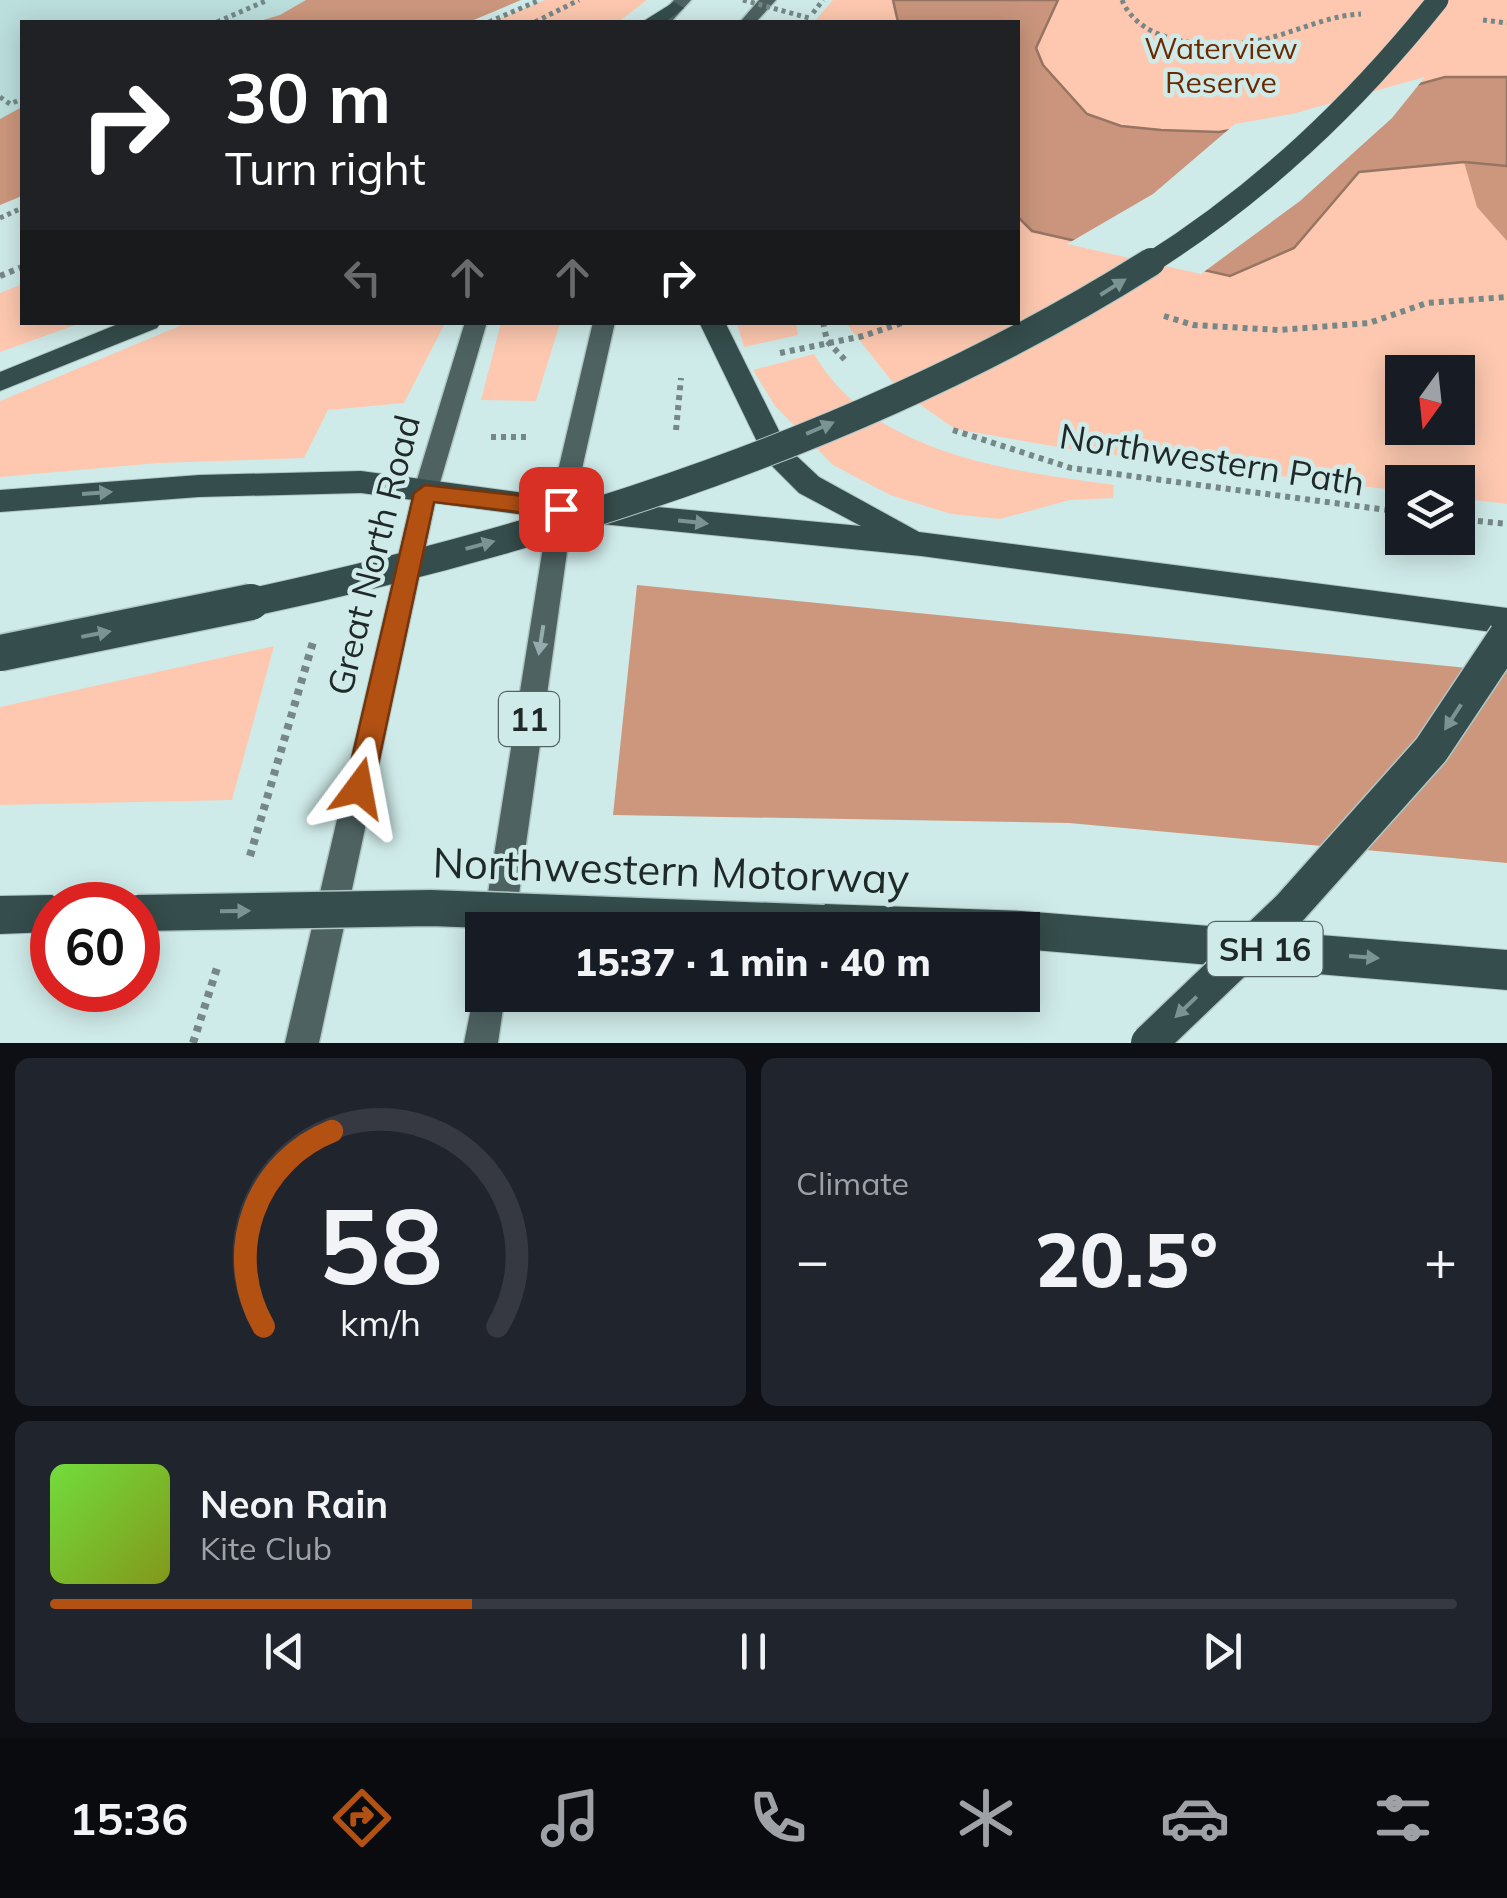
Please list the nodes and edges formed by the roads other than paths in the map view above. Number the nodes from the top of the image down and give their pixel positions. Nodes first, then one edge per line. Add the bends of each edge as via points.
1 (768, 0) edge
2 (1438, 0) edge
3 (750, 20) edge
4 (141, 325) edge
5 (475, 325) edge
6 (603, 325) edge
7 (713, 325) edge
8 (0, 382) edge
9 (425, 493) junction
10 (0, 500) edge
11 (561, 509) junction
12 (921, 544) junction
13 (1507, 620) edge
14 (1507, 636) edge
15 (0, 653) edge
16 (160, 912) edge
17 (501, 912) edge
18 (536, 912) edge
19 (0, 914) edge
20 (30, 914) edge
21 (1040, 931) edge
22 (1507, 970) edge
23 (486, 1012) edge
24 (302, 1043) edge
25 (481, 1043) edge
26 (1149, 1043) edge

1 - 3 main road
15 -> 2 highway, bridge via 361,576 576,519 785,443 956,370 1089,302 1206,230 1292,163 1353,104
4 - 8 highway
5 - 9 main road, Great North Road
6 - 11 main road, 11
7 - 12 highway via 776,453 809,485
10 -> 9 highway via 360,482
9 - 11 highway
9 - 24 main road, Great North Road
11 -> 12 highway
11 -> 17 main road, 11
12 - 13 highway
14 -> 26 highway, bridge via 1431,750 1290,908
16 -> 18 highway, Northwestern Motorway / SH 16, bridge
19 - 20 highway
21 -> 22 highway, Northwestern Motorway / SH 16
23 - 25 main road

